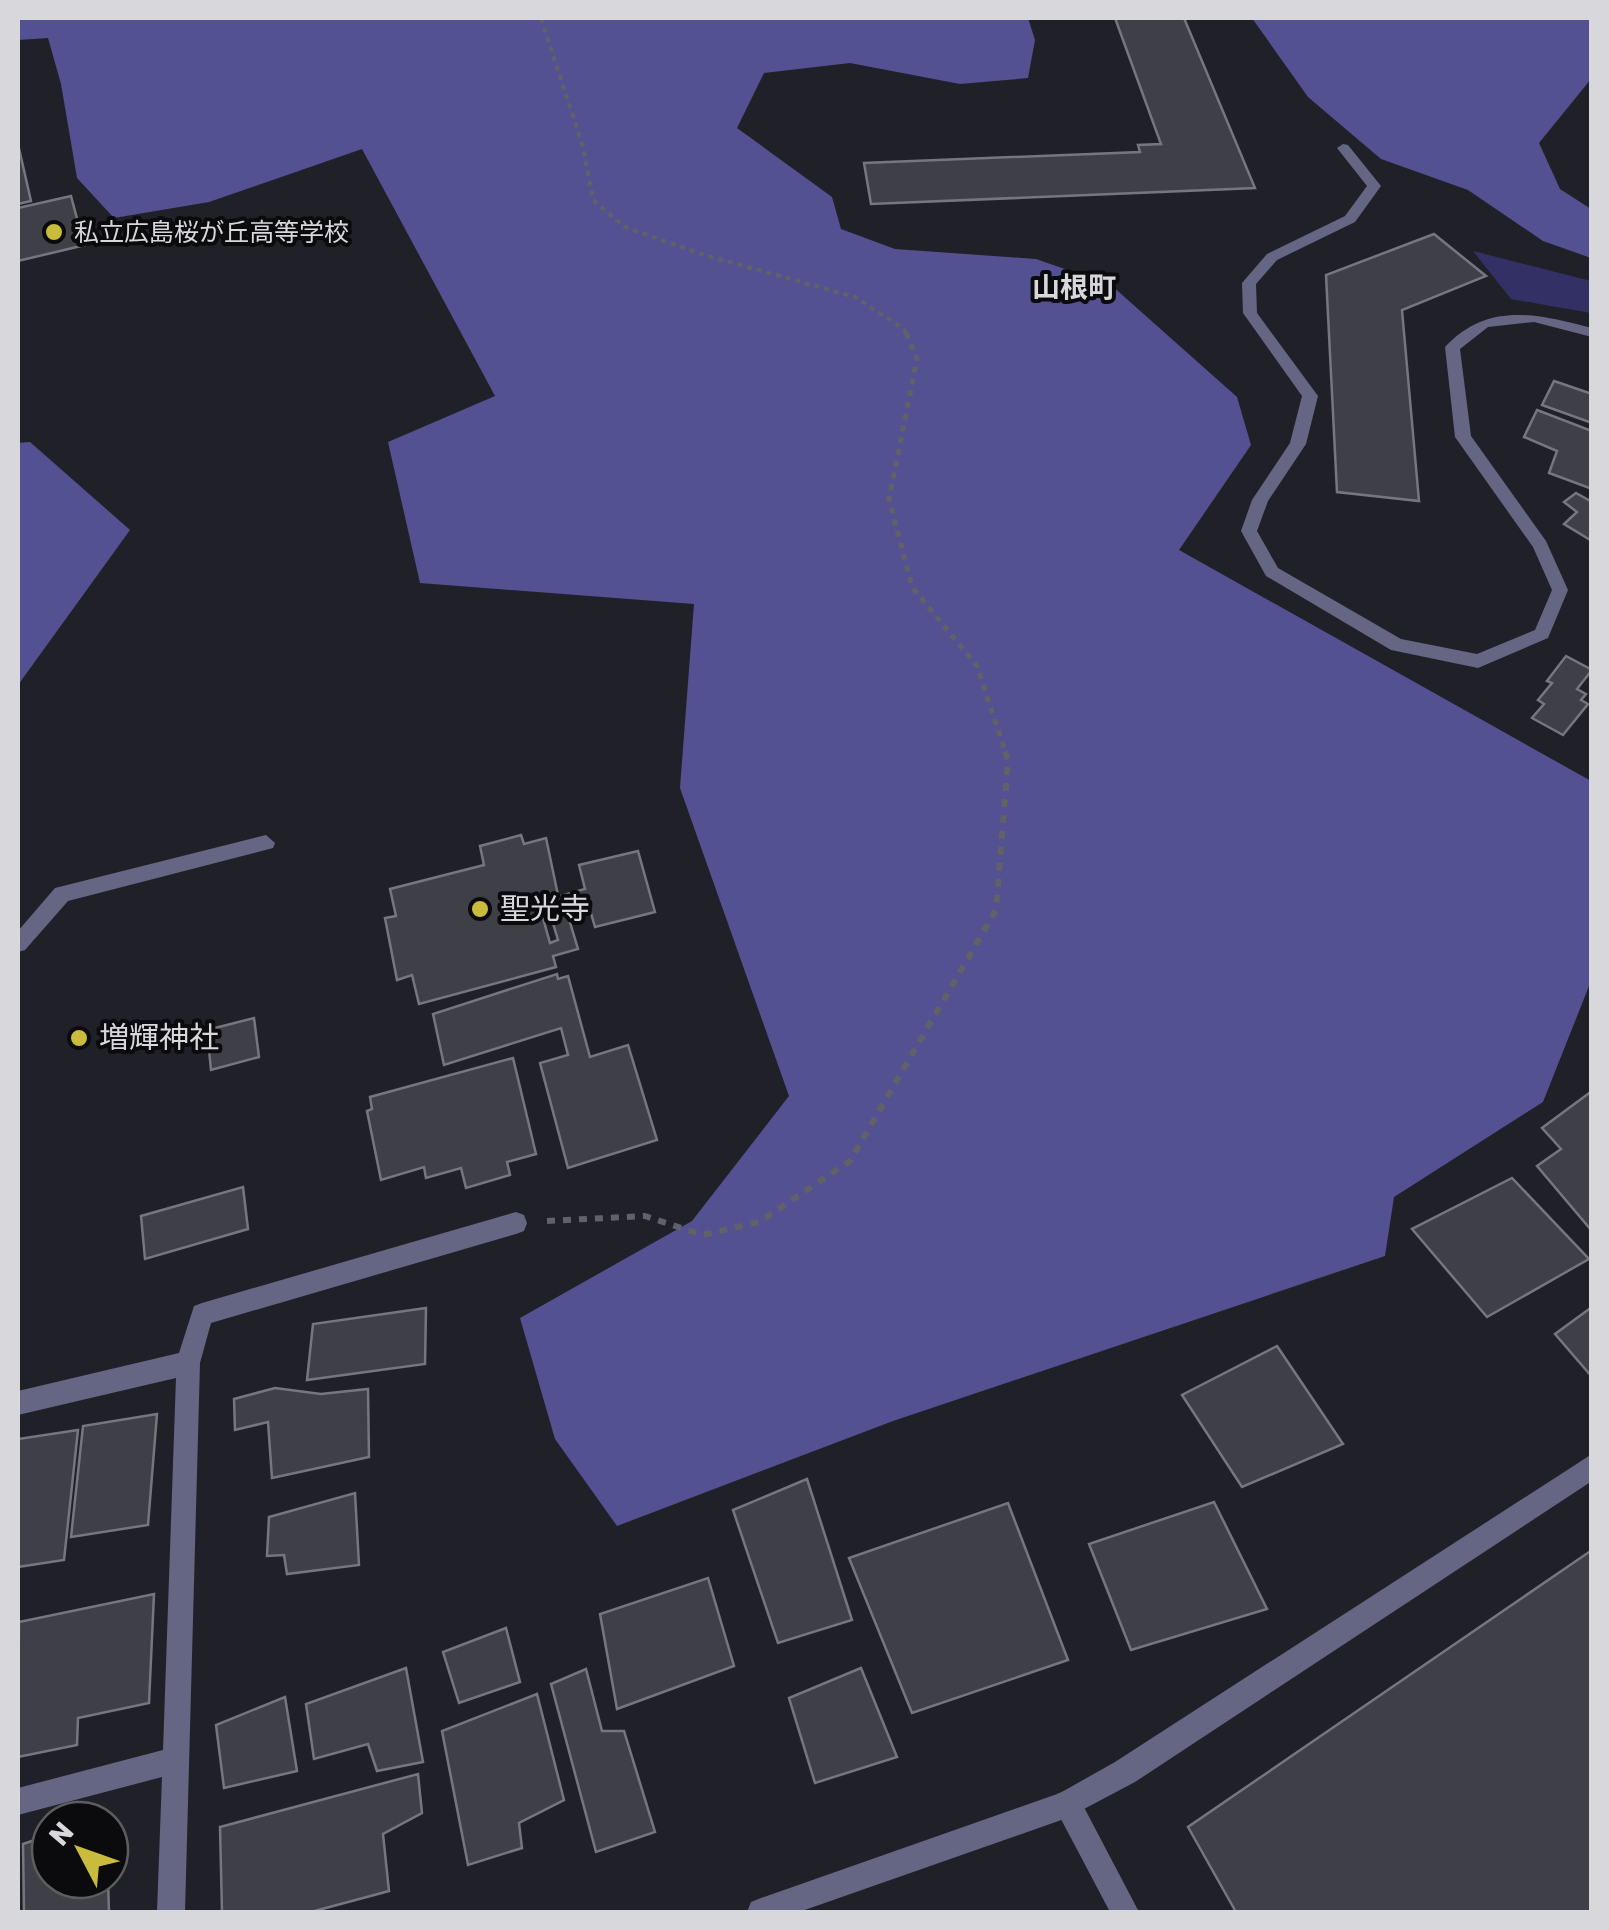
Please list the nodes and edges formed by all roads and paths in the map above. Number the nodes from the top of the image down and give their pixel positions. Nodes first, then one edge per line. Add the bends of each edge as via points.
1 (541, 18) edge
2 (1343, 148) dead end
3 (1592, 332) edge
4 (266, 843) dead end
5 (18, 944) edge
6 (516, 1222) joint
7 (188, 1363) junction
8 (18, 1403) edge
9 (1592, 1466) edge
10 (176, 1760) junction
11 (18, 1801) edge
12 (1068, 1804) junction
13 (171, 1912) edge
14 (761, 1912) edge
15 (1125, 1912) edge

1 - 6 path via 593,200 624,227 855,297 904,329 918,359 890,498 894,516 912,587 977,666 1008,761 996,910 850,1161 759,1222 703,1235 645,1216
2 - 3 street via 1374,186 1350,219 1272,257 1249,283 1250,313 1310,396 1298,444 1260,500 1249,532 1272,572 1396,645 1478,661 1542,634 1560,590 1540,546 1462,437 1452,347 1484,323 1534,318
4 - 5 street via 62,894
6 - 7 street via 202,1314
7 - 8 street
7 - 10 street
9 - 12 street
10 - 11 street
10 - 13 street
12 - 14 street
12 - 15 street

